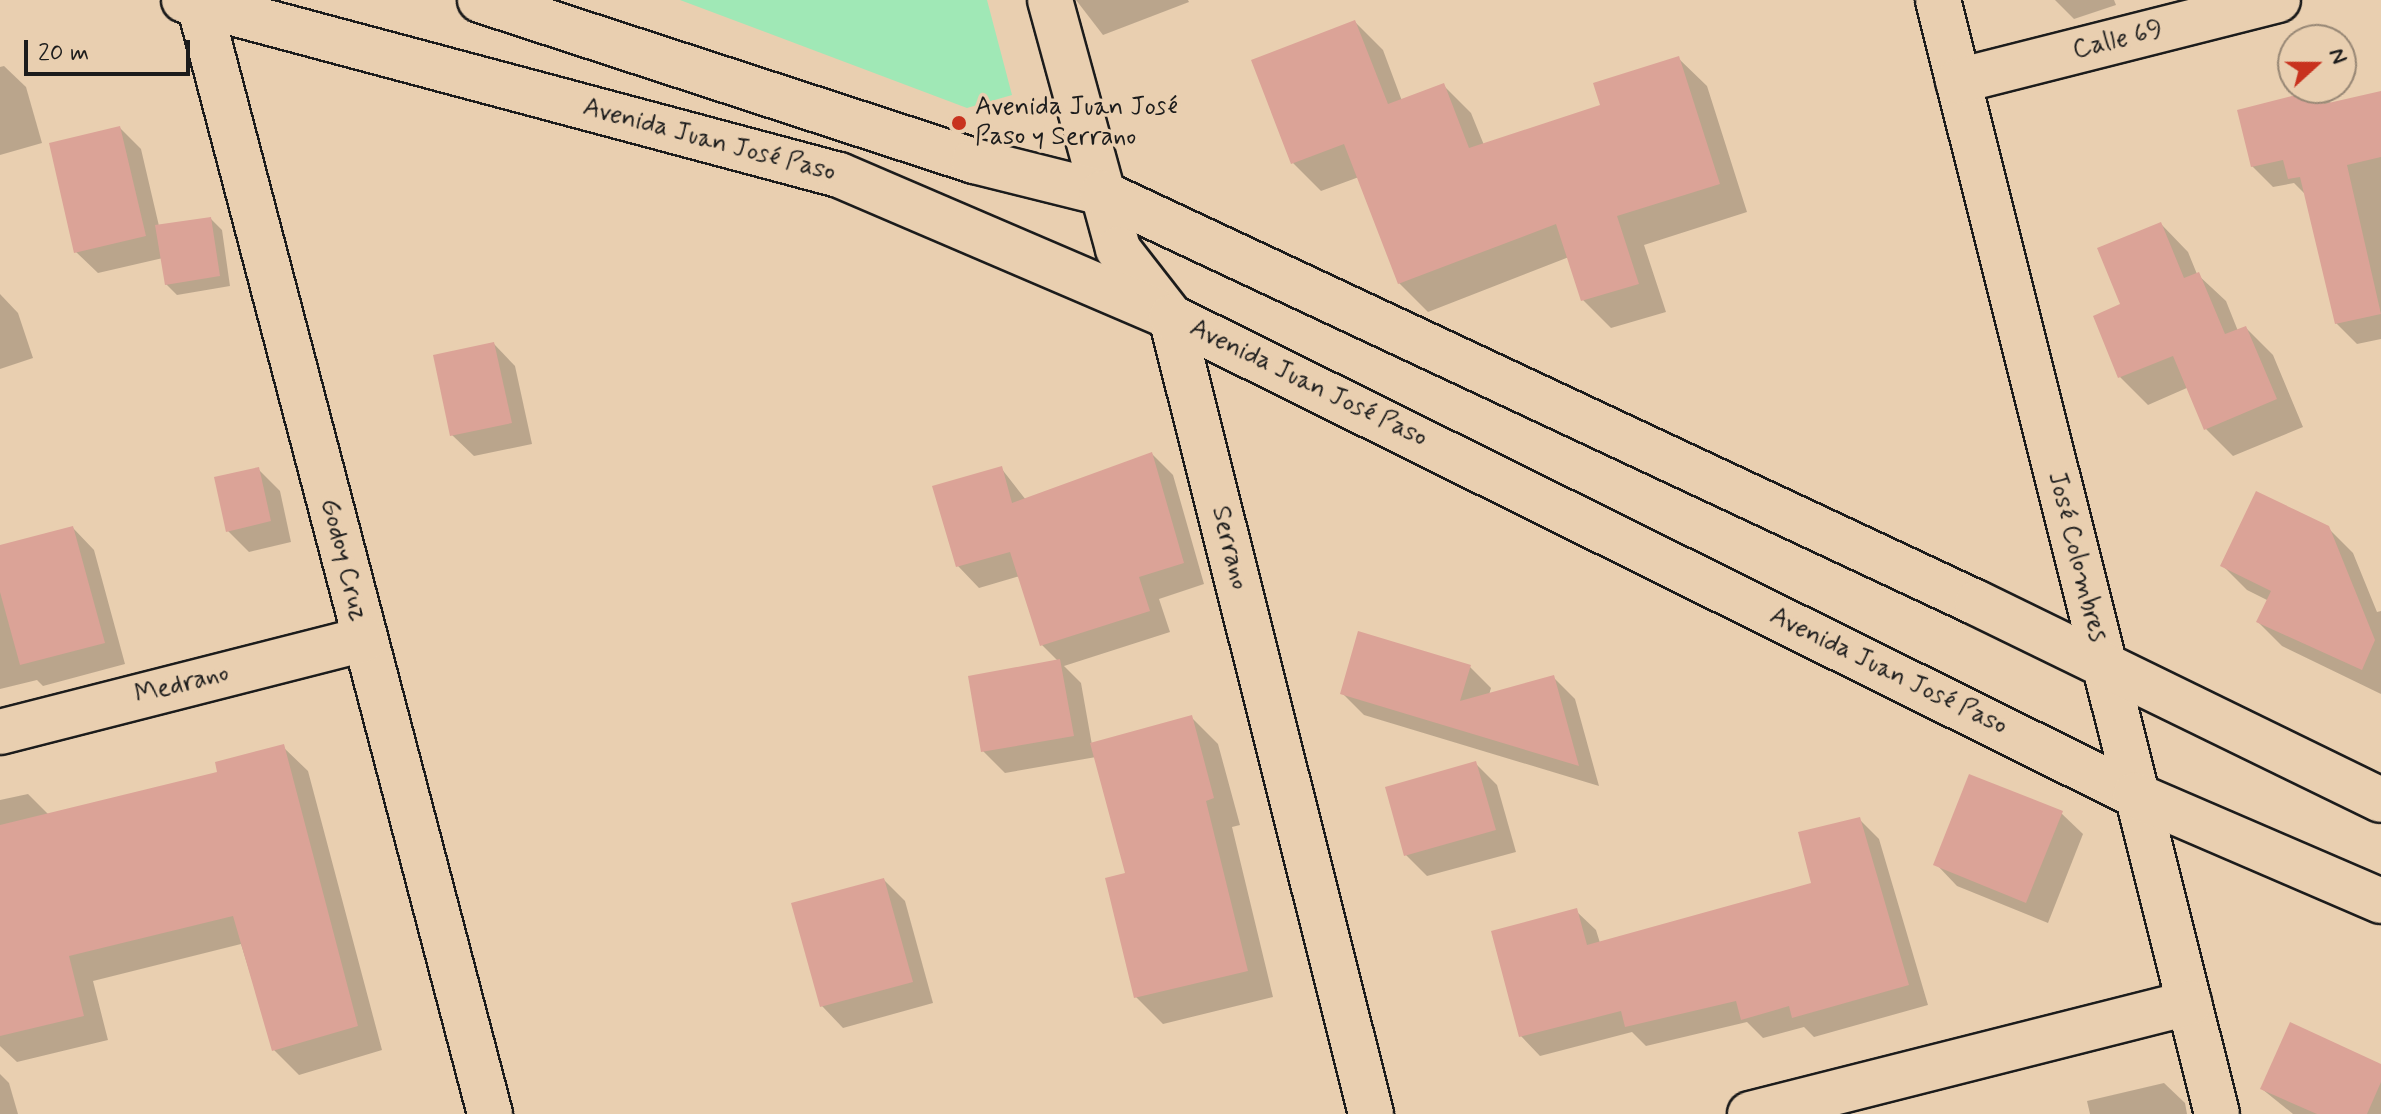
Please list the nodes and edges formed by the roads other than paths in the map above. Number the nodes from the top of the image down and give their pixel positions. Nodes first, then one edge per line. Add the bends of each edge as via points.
1 (480, 0) edge
2 (1050, 0) edge
3 (1938, 0) edge
4 (2278, 0) edge
5 (194, 1) edge
6 (1958, 81) junction
7 (1102, 193) junction
8 (1171, 317) junction
9 (364, 639) junction
10 (2103, 666) junction
11 (0, 732) edge
12 (2135, 795) junction
13 (2381, 800) edge
14 (2381, 901) edge
15 (2189, 1003) junction
16 (490, 1114) edge
17 (1371, 1114) edge
18 (1750, 1114) edge
19 (2217, 1114) edge

1 - 7 street via 974,161
2 - 7 street, Serrano
3 - 6 street, José Colombres
4 - 6 street, Calle 69
5 - 8 street, Avenida Juan José Paso via 839,175
5 - 9 street, Godoy Cruz
6 - 10 street, José Colombres
7 - 8 street, Serrano via 1118,249
7 - 10 street
8 - 12 street, Avenida Juan José Paso
8 - 17 street, Serrano
9 - 11 street, Medrano
9 - 16 street, Godoy Cruz
10 - 12 street, José Colombres
10 - 13 street
12 - 14 street, Avenida Juan José Paso
12 - 15 street, José Colombres
15 - 18 street
15 - 19 street, José Colombres

